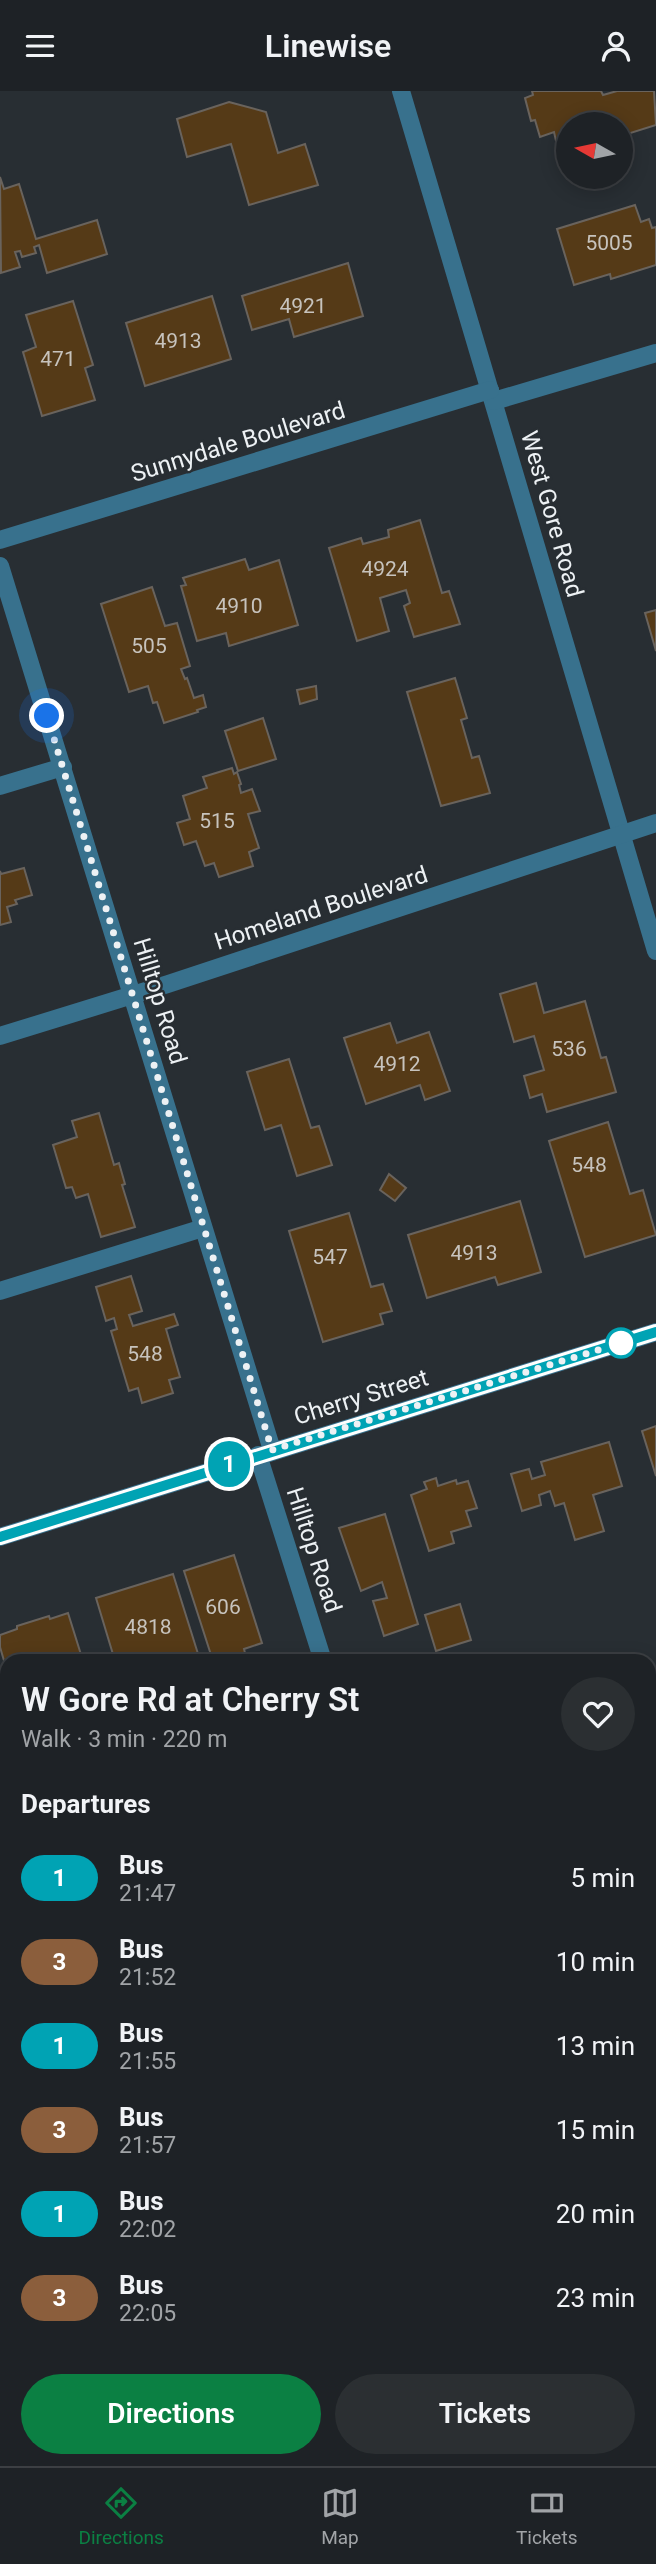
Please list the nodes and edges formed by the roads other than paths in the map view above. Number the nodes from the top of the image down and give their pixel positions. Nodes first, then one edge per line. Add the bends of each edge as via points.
1 (401, 91) edge
2 (656, 353) edge
3 (492, 395) junction
4 (0, 540) edge
5 (0, 566) edge
6 (63, 767) junction
7 (0, 786) edge
8 (656, 823) edge
9 (621, 834) junction
10 (656, 951) edge
11 (132, 996) junction
12 (0, 1036) edge
13 (203, 1228) junction
14 (0, 1291) edge
15 (656, 1332) edge
16 (265, 1453) junction
17 (0, 1537) edge
18 (321, 1654) edge

1 - 3 street, West Gore Road
2 - 3 street, Sunnydale Boulevard
3 - 4 street, Sunnydale Boulevard
3 - 9 street, West Gore Road
5 - 6 street, Hilltop Road
6 - 7 street
6 - 11 street, Hilltop Road
8 - 9 street, Homeland Boulevard
9 - 10 street, West Gore Road
9 - 11 street, Homeland Boulevard
11 - 12 street, Homeland Boulevard
11 - 13 street, Hilltop Road
13 - 14 street
13 - 16 street, Hilltop Road
15 - 16 street, Cherry Street
16 - 17 street, Cherry Street
16 - 18 street, Hilltop Road

